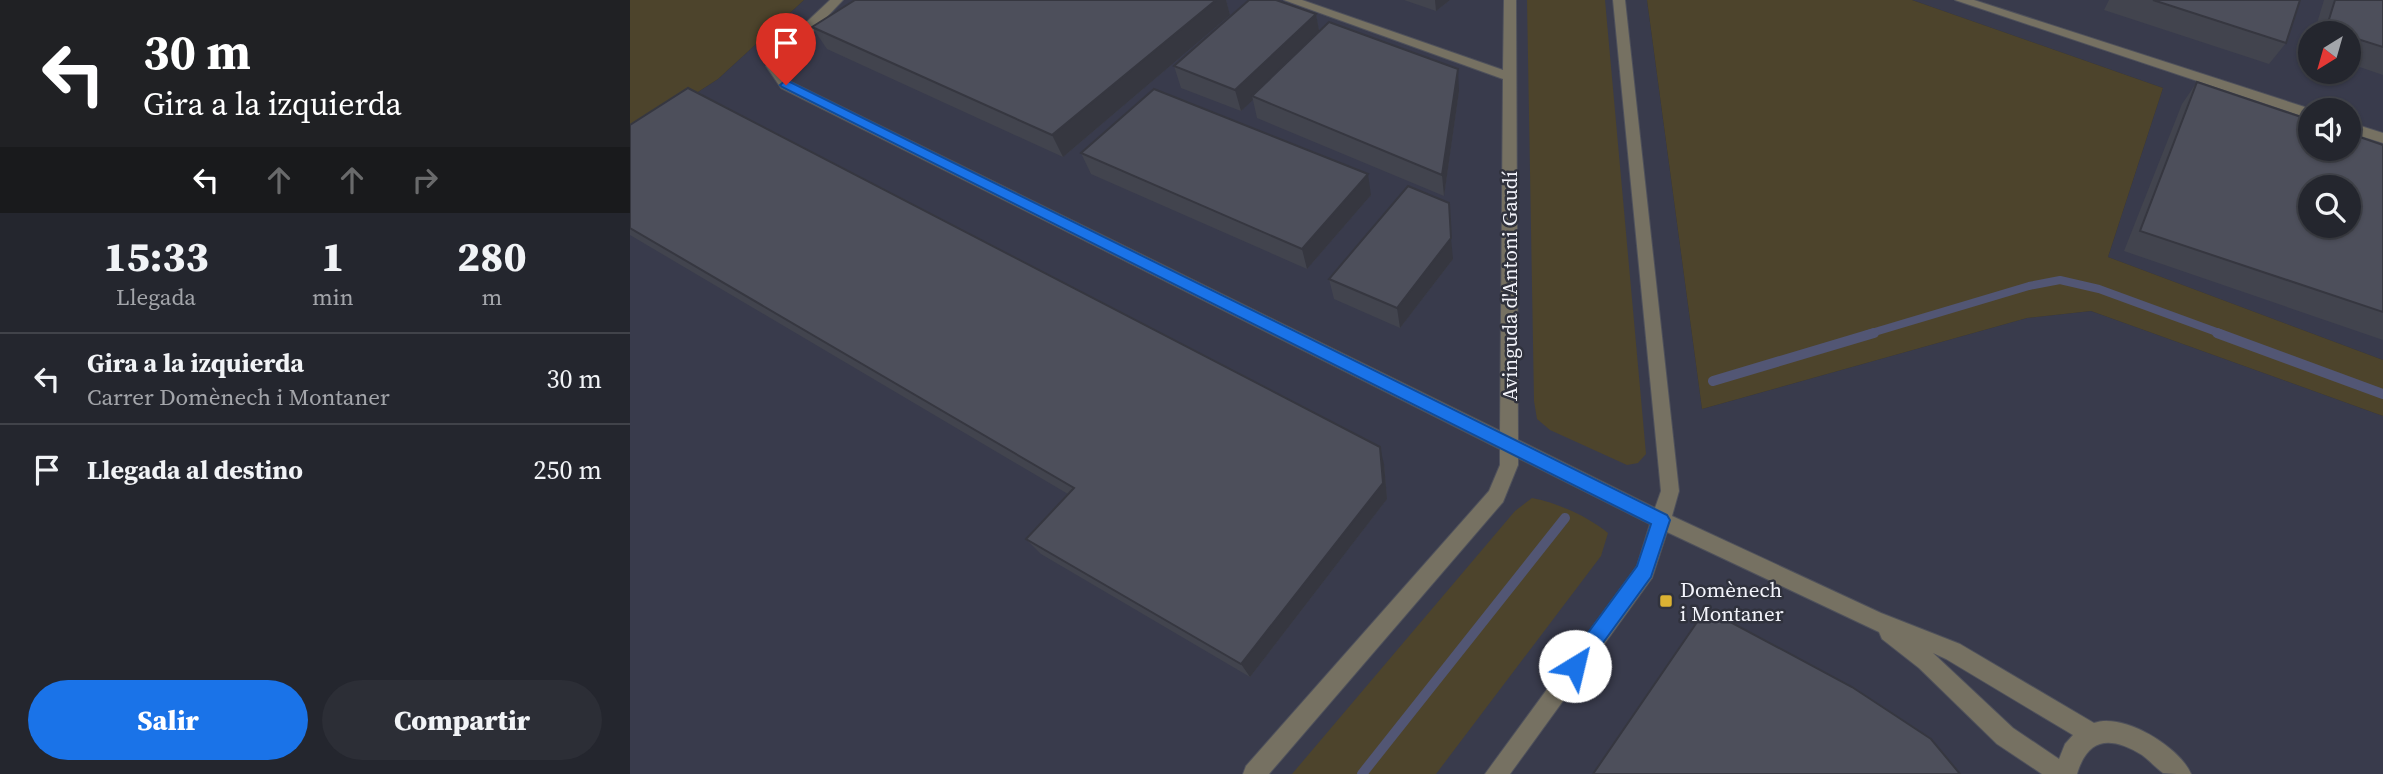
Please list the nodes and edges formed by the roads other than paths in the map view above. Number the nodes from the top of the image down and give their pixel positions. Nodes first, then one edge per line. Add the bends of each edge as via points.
1 (837, 0) edge
2 (1290, 0) edge
3 (1510, 0) edge
4 (1619, 0) edge
5 (1961, 0) edge
6 (1510, 77) junction
7 (2298, 110) edge
8 (2361, 131) edge
9 (2383, 138) edge
10 (1509, 446) junction
11 (1661, 520) junction
12 (1875, 621) junction
13 (2091, 734) junction
14 (1254, 774) edge
15 (1496, 774) edge
16 (2064, 774) edge
17 (2179, 774) edge

1 - 10 street via 773,66 786,85
2 - 6 street
3 - 6 street, Avinguda d'Antoni Gaudí
4 - 11 street via 1670,491
5 - 7 street
6 - 10 street, Avinguda d'Antoni Gaudí
8 - 9 street
10 - 11 street
10 - 14 street, Avinguda d'Antoni Gaudí via 1509,465 1496,496
11 - 12 street
11 - 15 street via 1645,571
12 - 13 street via 1953,651
12 - 16 street via 1926,661 2005,736
13 - 16 street via 2077,744
13 - 17 street via 2129,735 2168,759

